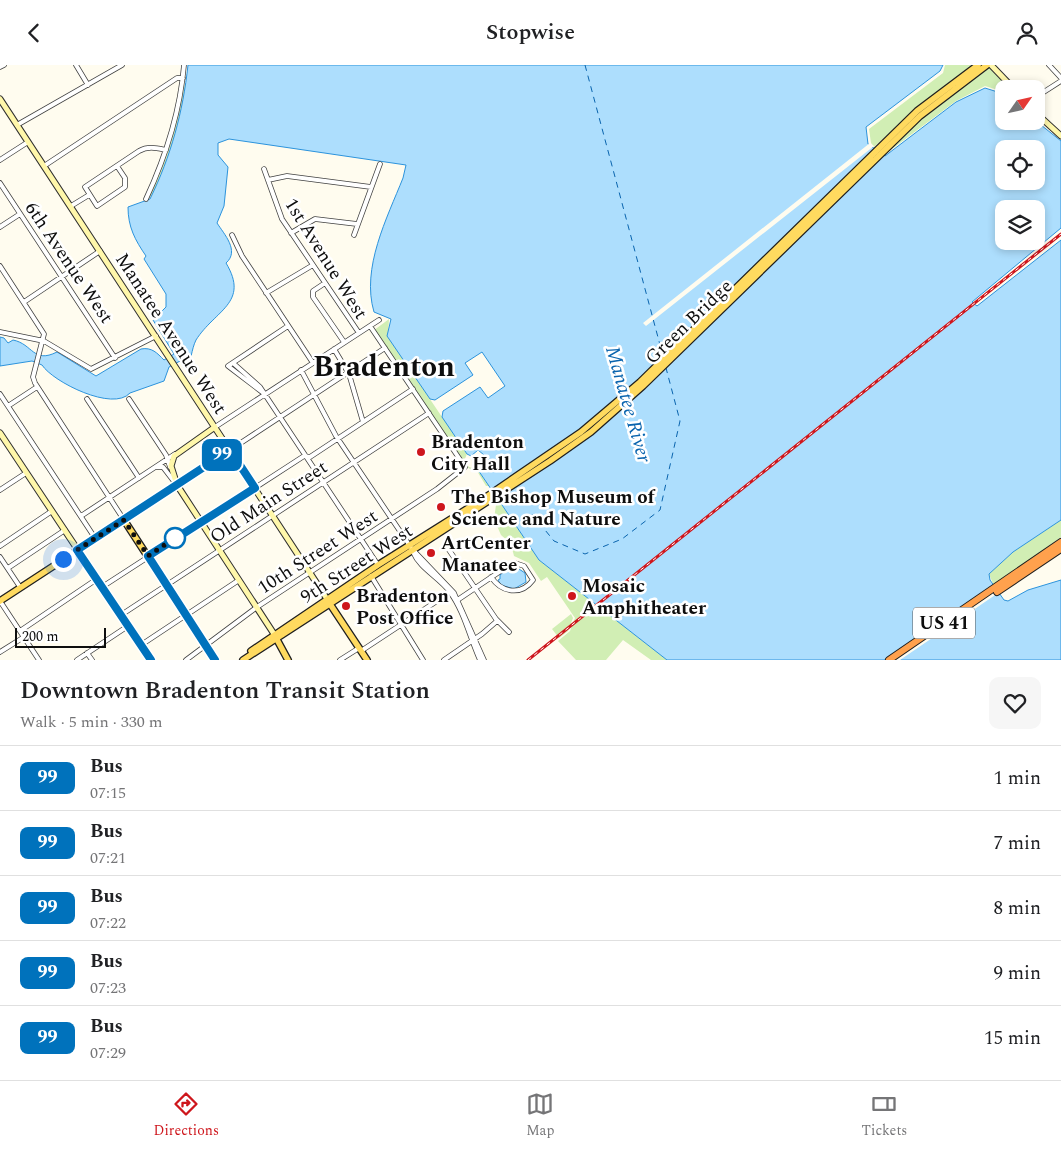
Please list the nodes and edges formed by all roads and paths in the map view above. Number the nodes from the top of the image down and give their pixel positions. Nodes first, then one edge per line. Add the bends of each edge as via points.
1 (4, 65) edge
2 (76, 65) edge
3 (122, 65) edge
4 (184, 65) edge
5 (978, 65) edge
6 (982, 65) edge
7 (987, 65) edge
8 (991, 65) edge
9 (1049, 65) edge
10 (0, 67) edge
11 (183, 79) junction
12 (1061, 79) edge
13 (1005, 80) edge
14 (88, 85) junction
15 (1045, 91) edge
16 (946, 94) junction
17 (0, 99) edge
18 (1045, 121) edge
19 (17, 125) junction
20 (1061, 136) edge
21 (28, 142) junction
22 (885, 146) junction
23 (166, 150) junction
24 (0, 160) edge
25 (380, 164) dead end
26 (117, 165) junction
27 (44, 166) junction
28 (264, 169) dead end
29 (268, 180) junction
30 (0, 183) edge
31 (371, 187) junction
32 (89, 195) junction
33 (146, 199) dead end
34 (71, 206) junction
35 (20, 214) junction
36 (357, 224) junction
37 (0, 227) edge
38 (291, 233) junction
39 (232, 235) dead end
40 (354, 235) dead end
41 (100, 251) junction
42 (313, 265) junction
43 (0, 266) edge
44 (2, 273) edge
45 (62, 276) junction
46 (325, 283) junction
47 (266, 293) junction
48 (24, 302) junction
49 (379, 320) dead end
50 (288, 325) junction
51 (370, 326) junction
52 (0, 332) edge
53 (358, 333) junction
54 (156, 336) junction
55 (44, 341) junction
56 (344, 343) junction
57 (385, 348) junction
58 (334, 349) junction
59 (115, 358) junction
60 (313, 363) junction
61 (301, 370) junction
62 (348, 371) junction
63 (37, 387) junction
64 (413, 389) junction
65 (313, 393) junction
66 (0, 394) edge
67 (263, 394) junction
68 (87, 399) dead end
69 (129, 399) dead end
70 (8, 406) junction
71 (430, 412) junction
72 (279, 416) junction
73 (363, 422) junction
74 (215, 427) junction
75 (0, 434) edge
76 (338, 439) junction
77 (230, 450) junction
78 (179, 451) junction
79 (306, 457) junction
80 (167, 459) junction
81 (354, 462) junction
82 (154, 467) junction
83 (465, 467) joint
84 (171, 469) junction
85 (26, 473) junction
86 (139, 478) junction
87 (323, 482) junction
88 (177, 485) junction
89 (255, 488) junction
90 (0, 490) edge
91 (493, 496) joint
92 (110, 497) junction
93 (52, 511) junction
94 (272, 515) junction
95 (81, 516) junction
96 (392, 518) junction
97 (124, 520) junction
98 (201, 522) junction
99 (65, 530) junction
100 (95, 538) junction
101 (360, 538) junction
102 (1061, 542) edge
103 (0, 546) edge
104 (411, 547) junction
105 (1061, 549) edge
106 (77, 550) junction
107 (219, 550) junction
108 (449, 550) dead end
109 (148, 556) junction
110 (0, 557) edge
111 (378, 565) junction
112 (8, 568) junction
113 (309, 572) junction
114 (491, 577) junction
115 (368, 578) junction
116 (97, 579) junction
117 (239, 580) junction
118 (166, 585) junction
119 (352, 586) junction
120 (20, 587) junction
121 (102, 587) junction
122 (1000, 587) junction
123 (475, 588) junction
124 (440, 599) dead end
125 (457, 600) junction
126 (0, 601) edge
127 (328, 601) junction
128 (257, 607) junction
129 (120, 615) junction
130 (186, 615) junction
131 (498, 621) junction
132 (401, 625) junction
133 (128, 626) junction
134 (20, 631) junction
135 (509, 632) dead end
136 (24, 637) junction
137 (275, 637) junction
138 (473, 640) junction
139 (141, 645) junction
140 (206, 646) junction
141 (360, 649) junction
142 (0, 652) edge
143 (87, 653) junction
144 (245, 659) edge
145 (39, 660) edge
146 (77, 660) edge
147 (92, 660) edge
148 (151, 660) edge
149 (186, 660) edge
150 (215, 660) edge
151 (288, 660) edge
152 (340, 660) edge
153 (367, 660) edge
154 (423, 660) edge
155 (444, 660) edge
156 (482, 660) edge
157 (889, 660) edge
158 (896, 660) edge

1 - 10 street
2 - 14 street
3 - 14 street
4 - 11 street
5 - 22 main road via 928,102
6 - 16 main road
7 - 16 main road
8 - 13 main road
9 - 12 street
11 - 23 street
11 - 27 street via 177,78
12 - 15 street
14 - 19 street
16 - 22 main road
17 - 19 main road, Manatee Avenue West
18 - 20 main road
19 - 21 main road, Manatee Avenue West
21 - 24 street
21 - 27 main road, Manatee Avenue West
22 - 91 main road, Green Bridge via 619,401
23 - 26 street via 145,148
23 - 33 street
25 - 31 street
26 - 32 street via 85,187
26 - 32 street via 125,178 123,189 99,206
27 - 34 main road, Manatee Avenue West
28 - 29 street, 1st Avenue West
29 - 31 street via 287,176
29 - 38 street, 1st Avenue West via 278,210
30 - 35 street, 6th Avenue West
31 - 36 street
32 - 34 street
34 - 41 main road, Manatee Avenue West
35 - 37 street
35 - 45 street, 6th Avenue West
36 - 38 street via 315,219
36 - 40 street
38 - 42 street, 1st Avenue West
39 - 47 street
41 - 45 street
41 - 54 main road, Manatee Avenue West
42 - 46 street, 1st Avenue West
42 - 47 street
43 - 44 street
44 - 48 street
45 - 48 street
45 - 59 street, 6th Avenue West
46 - 53 street, 1st Avenue West
46 - 56 street via 312,295
47 - 50 street
48 - 55 street via 44,334
49 - 51 street
50 - 60 street
50 - 67 street via 230,364
51 - 53 street
51 - 57 street, 1st Avenue West
52 - 55 street
53 - 56 street
54 - 59 street
54 - 74 main road, Manatee Avenue West
55 - 59 street via 91,369
55 - 63 street via 33,378
56 - 58 street
57 - 62 street
57 - 64 street, 1st Avenue West
58 - 60 street
58 - 62 street
60 - 61 street
61 - 65 street
61 - 67 street
62 - 65 street
62 - 73 street
63 - 70 street
63 - 92 street
64 - 71 street, 1st Avenue West
64 - 73 street
65 - 72 street
65 - 76 street
66 - 70 street
67 - 72 street
67 - 74 street
68 - 86 street
69 - 80 street
70 - 95 street
71 - 81 street, Old Main Street
71 - 83 street, 1st Avenue West
72 - 77 street
72 - 79 street
73 - 76 street
74 - 77 main road, Manatee Avenue West
74 - 78 main road
75 - 85 main road
76 - 79 street
76 - 81 street
77 - 88 main road
77 - 89 main road, Manatee Avenue West
78 - 80 street
78 - 84 main road via 172,459
79 - 87 street
79 - 89 street
80 - 82 street
80 - 84 street
81 - 87 street, Old Main Street
81 - 96 street
82 - 86 street
82 - 88 street via 163,467
83 - 96 street, 10th Street West
84 - 88 main road
85 - 90 street
85 - 93 main road
86 - 92 street
87 - 94 street, Old Main Street
87 - 101 street
88 - 97 main road
88 - 98 main road
89 - 94 main road, Manatee Avenue West
89 - 98 street
91 - 104 main road, 9th Street West
92 - 95 street
92 - 97 street
93 - 99 main road
93 - 103 street
94 - 107 street, Old Main Street
94 - 113 main road, Manatee Avenue West
95 - 100 street
96 - 101 street, 10th Street West
96 - 104 street
97 - 100 main road
97 - 109 main road
98 - 107 main road
98 - 109 street
99 - 106 main road
99 - 112 street
100 - 106 main road
101 - 111 street
101 - 113 street, 10th Street West
102 - 122 highway, US 41
104 - 111 main road, 9th Street West
104 - 115 main road, 9th Street West
104 - 125 street via 420,564
105 - 122 highway, US 41
106 - 116 main road
106 - 120 main road
107 - 117 main road
107 - 118 street, Old Main Street
108 - 123 street
109 - 118 main road
109 - 121 street
110 - 112 street
111 - 115 main road
111 - 119 main road, 9th Street West
112 - 120 street
113 - 127 main road, Manatee Avenue West
113 - 128 street, 10th Street West
114 - 114 street via 517,563 526,568 533,581 513,592 498,586
114 - 123 street
115 - 119 main road, 9th Street West
115 - 132 street
116 - 121 main road
116 - 134 street
117 - 128 main road
117 - 130 street
118 - 129 street, Old Main Street
118 - 130 main road
119 - 127 main road, 9th Street West
120 - 126 main road
121 - 129 main road
122 - 157 highway, US 41
122 - 158 highway, US 41
123 - 125 street
123 - 131 street
124 - 132 street
125 - 138 street
126 - 134 street
127 - 137 main road, 9th Street West
127 - 141 main road, Manatee Avenue West
128 - 137 main road
128 - 140 street, 10th Street West
129 - 133 main road
130 - 139 street
130 - 140 main road
131 - 135 street
131 - 138 street
132 - 141 street
132 - 154 street
133 - 139 main road
133 - 143 street
134 - 136 street
136 - 142 street
136 - 145 street
137 - 144 main road, 9th Street West
137 - 144 main road, 9th Street West
137 - 151 main road
138 - 155 street
138 - 156 street
139 - 148 main road
140 - 149 street, 10th Street West
140 - 150 main road
141 - 152 street
141 - 153 main road, Manatee Avenue West
143 - 146 street
143 - 147 street

